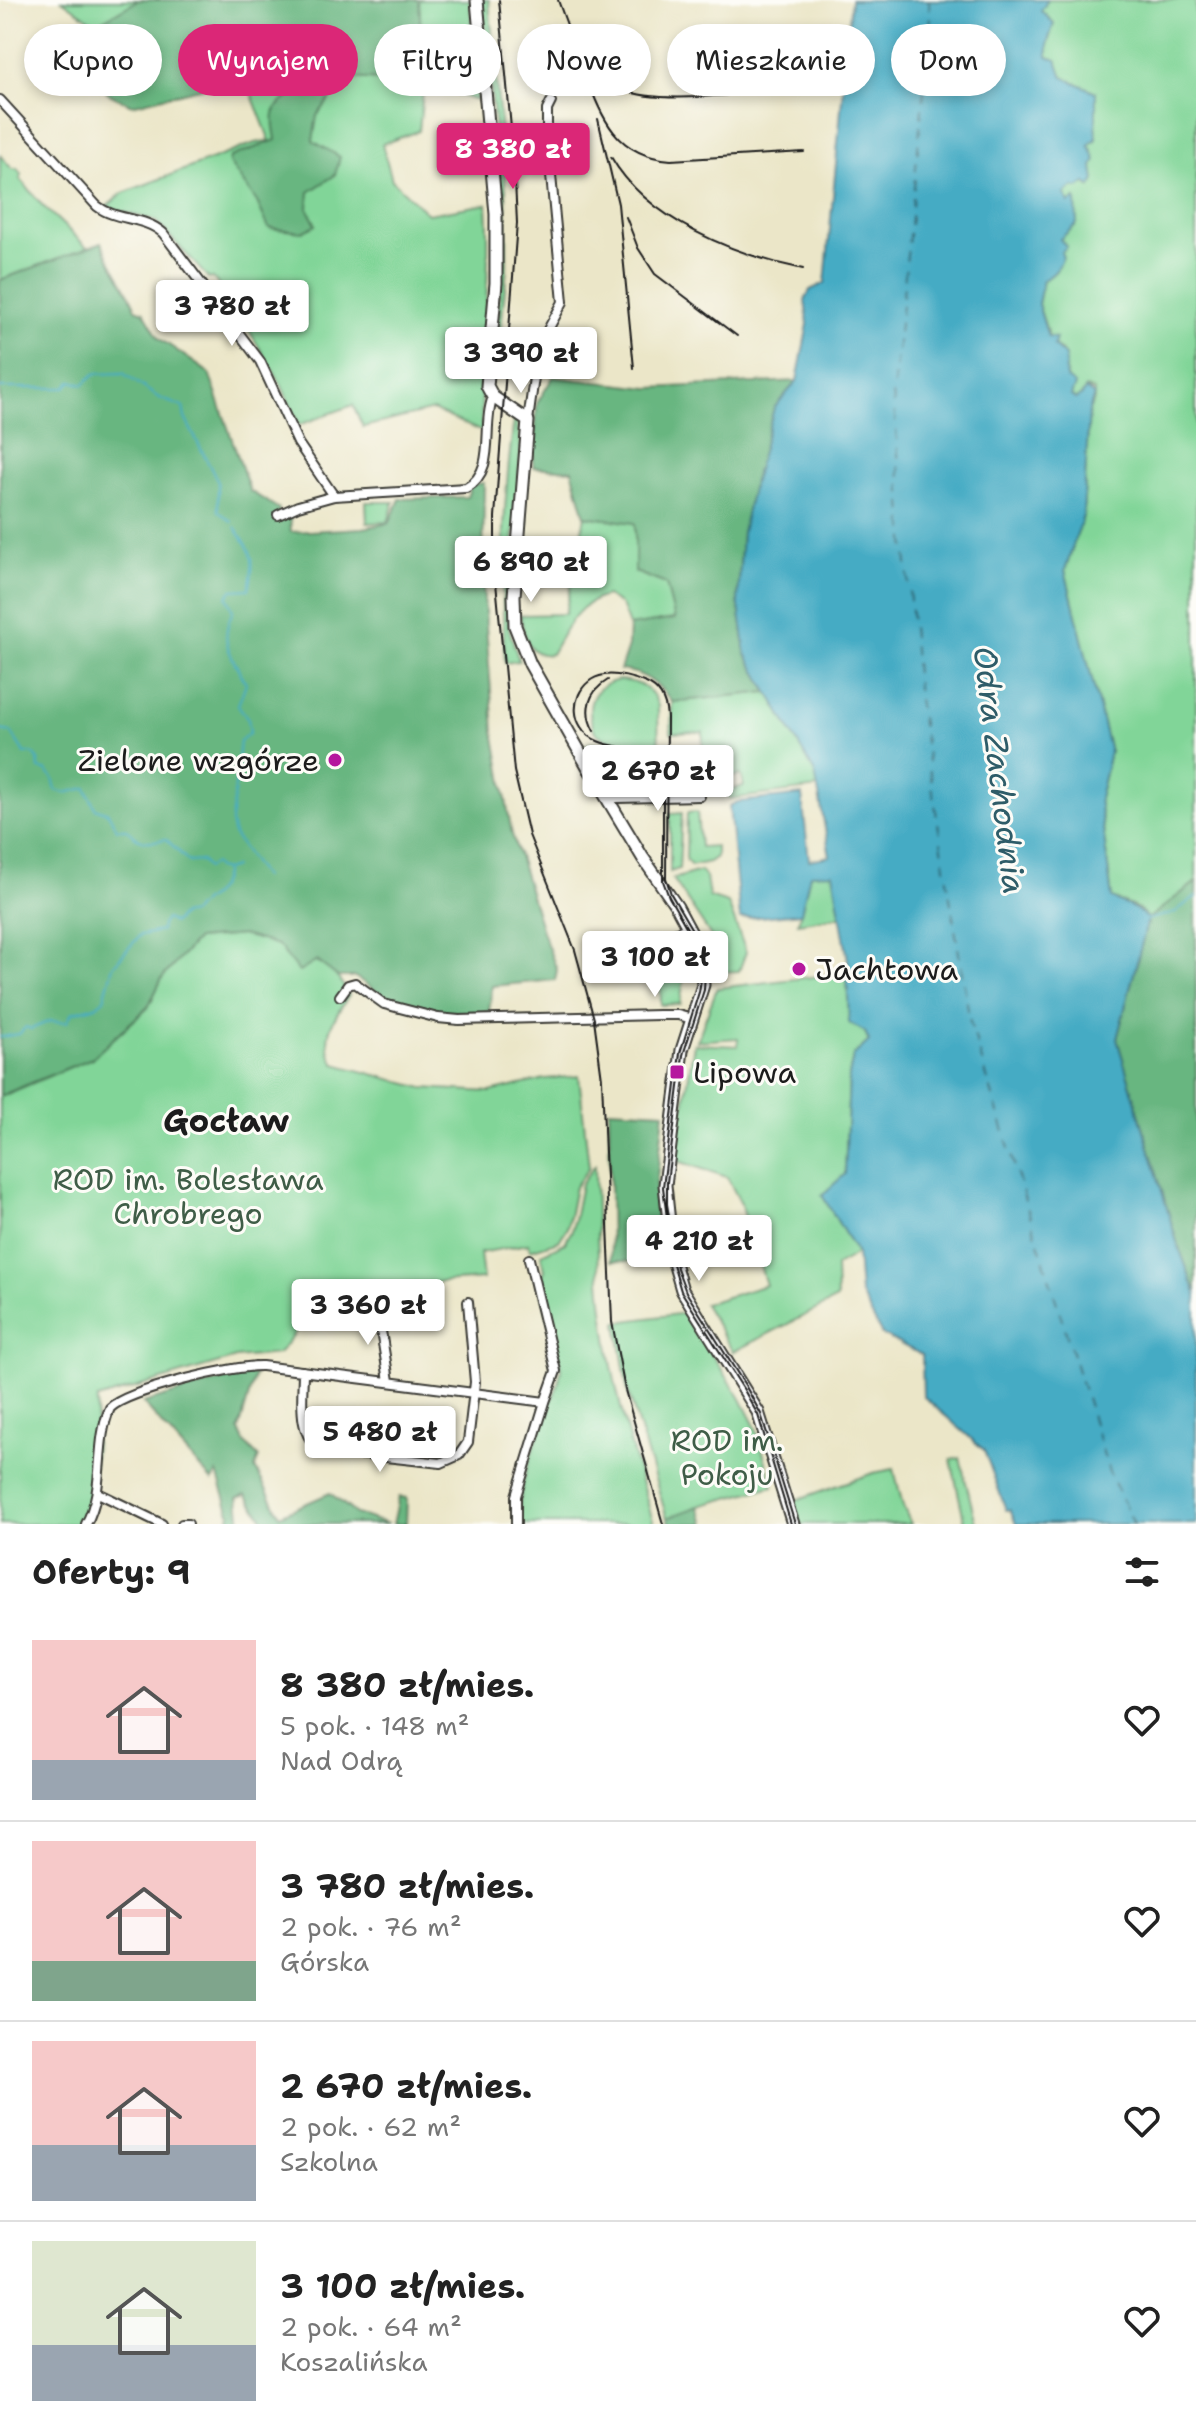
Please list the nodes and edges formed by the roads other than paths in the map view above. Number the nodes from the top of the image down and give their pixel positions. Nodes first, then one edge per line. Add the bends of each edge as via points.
1 (477, 0) edge
2 (0, 100) edge
3 (551, 102) dead end
4 (493, 397) junction
5 (528, 421) junction
6 (334, 496) junction
7 (278, 515) dead end
8 (700, 796) dead end
9 (608, 802) junction
10 (689, 927) junction
11 (594, 948) dead end
12 (340, 996) dead end
13 (692, 1019) junction
14 (529, 1259) dead end
15 (468, 1302) dead end
16 (378, 1312) dead end
17 (303, 1371) junction
18 (389, 1381) junction
19 (473, 1392) junction
20 (545, 1402) junction
21 (98, 1493) junction
22 (86, 1524) edge
23 (162, 1524) edge
24 (182, 1524) edge
25 (188, 1524) edge
26 (516, 1524) edge
27 (793, 1524) edge

1 - 4 street via 496,214 487,383
2 - 6 street via 97,206 155,225 173,244 260,361 298,443
3 - 5 street via 547,133 563,302 538,348
4 - 5 street
4 - 6 street via 485,465 471,485 449,491
5 - 9 street via 515,626
6 - 7 street
8 - 9 street
9 - 10 street
10 - 11 street
10 - 13 street via 703,974
12 - 13 street via 355,983 399,1010 459,1020 659,1015
13 - 27 street via 682,1053 664,1189 675,1269 683,1292 757,1409
14 - 20 street via 556,1371
15 - 19 street
16 - 18 street
17 - 18 street
17 - 19 street via 305,1433 314,1446 329,1452 432,1463 452,1459 468,1442
17 - 21 street via 237,1367 114,1404 105,1427
18 - 19 street
19 - 20 street
20 - 26 street via 516,1496
21 - 22 street
21 - 23 street
24 - 25 street

